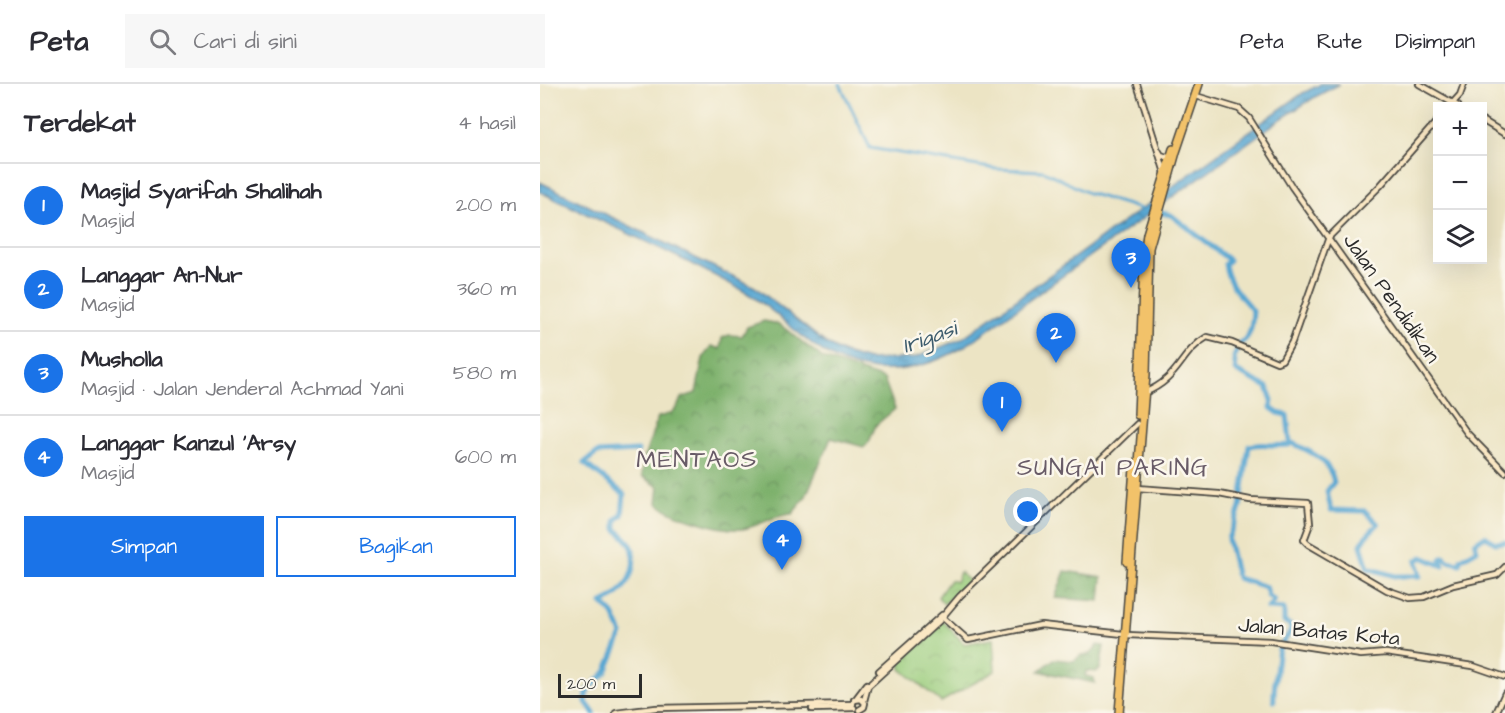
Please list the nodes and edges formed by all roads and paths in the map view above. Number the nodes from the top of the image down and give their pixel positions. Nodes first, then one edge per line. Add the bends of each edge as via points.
1 (1138, 84) edge
2 (1197, 84) edge
3 (1419, 84) edge
4 (1464, 84) edge
5 (1196, 96) junction
6 (1446, 102) edge
7 (1453, 102) edge
8 (1487, 123) edge
9 (1433, 125) edge
10 (1183, 127) junction
11 (1505, 134) edge
12 (1154, 139) junction
13 (1170, 158) junction
14 (1165, 173) junction
15 (1162, 194) junction
16 (1329, 237) junction
17 (1143, 365) junction
18 (1144, 393) junction
19 (1137, 424) junction
20 (1137, 457) junction
21 (1137, 466) junction
22 (1505, 472) edge
23 (1137, 488) junction
24 (1505, 567) edge
25 (1127, 600) junction
26 (943, 615) junction
27 (1125, 634) junction
28 (1505, 677) edge
29 (1505, 693) edge
30 (865, 703) junction
31 (856, 707) edge
32 (698, 709) junction
33 (615, 713) edge
34 (629, 713) edge
35 (865, 713) edge
36 (1118, 713) edge
37 (1496, 713) edge

1 - 12 street
2 - 5 highway
2 - 10 highway
3 - 6 street
4 - 7 street
5 - 10 highway
5 - 16 street, Jalan Pendidikan via 1239,109
8 - 11 street
9 - 16 street
10 - 13 highway
10 - 15 highway
12 - 13 street via 1160,153
12 - 14 street
13 - 14 highway
14 - 15 highway
15 - 17 highway via 1145,243
16 - 18 street via 1285,357 1277,362 1218,339 1204,338 1169,380
16 - 22 street, Jalan Pendidikan via 1467,433
17 - 18 highway
17 - 19 highway
18 - 20 highway
19 - 20 highway
19 - 26 street
20 - 21 highway
21 - 23 highway
21 - 25 highway
23 - 24 street via 1308,503 1310,524 1304,540 1308,544 1402,596 1424,597 1497,574
23 - 25 highway
25 - 27 highway
26 - 27 street, Jalan Batas Kota via 968,640 1041,625
26 - 30 street via 868,686
26 - 31 street via 894,656
27 - 28 street, Jalan Batas Kota via 1283,643 1345,654 1386,653 1473,666
27 - 36 highway
29 - 37 street
30 - 31 street
30 - 31 street via 859,698
30 - 35 street
31 - 32 street
32 - 33 street
32 - 34 street

